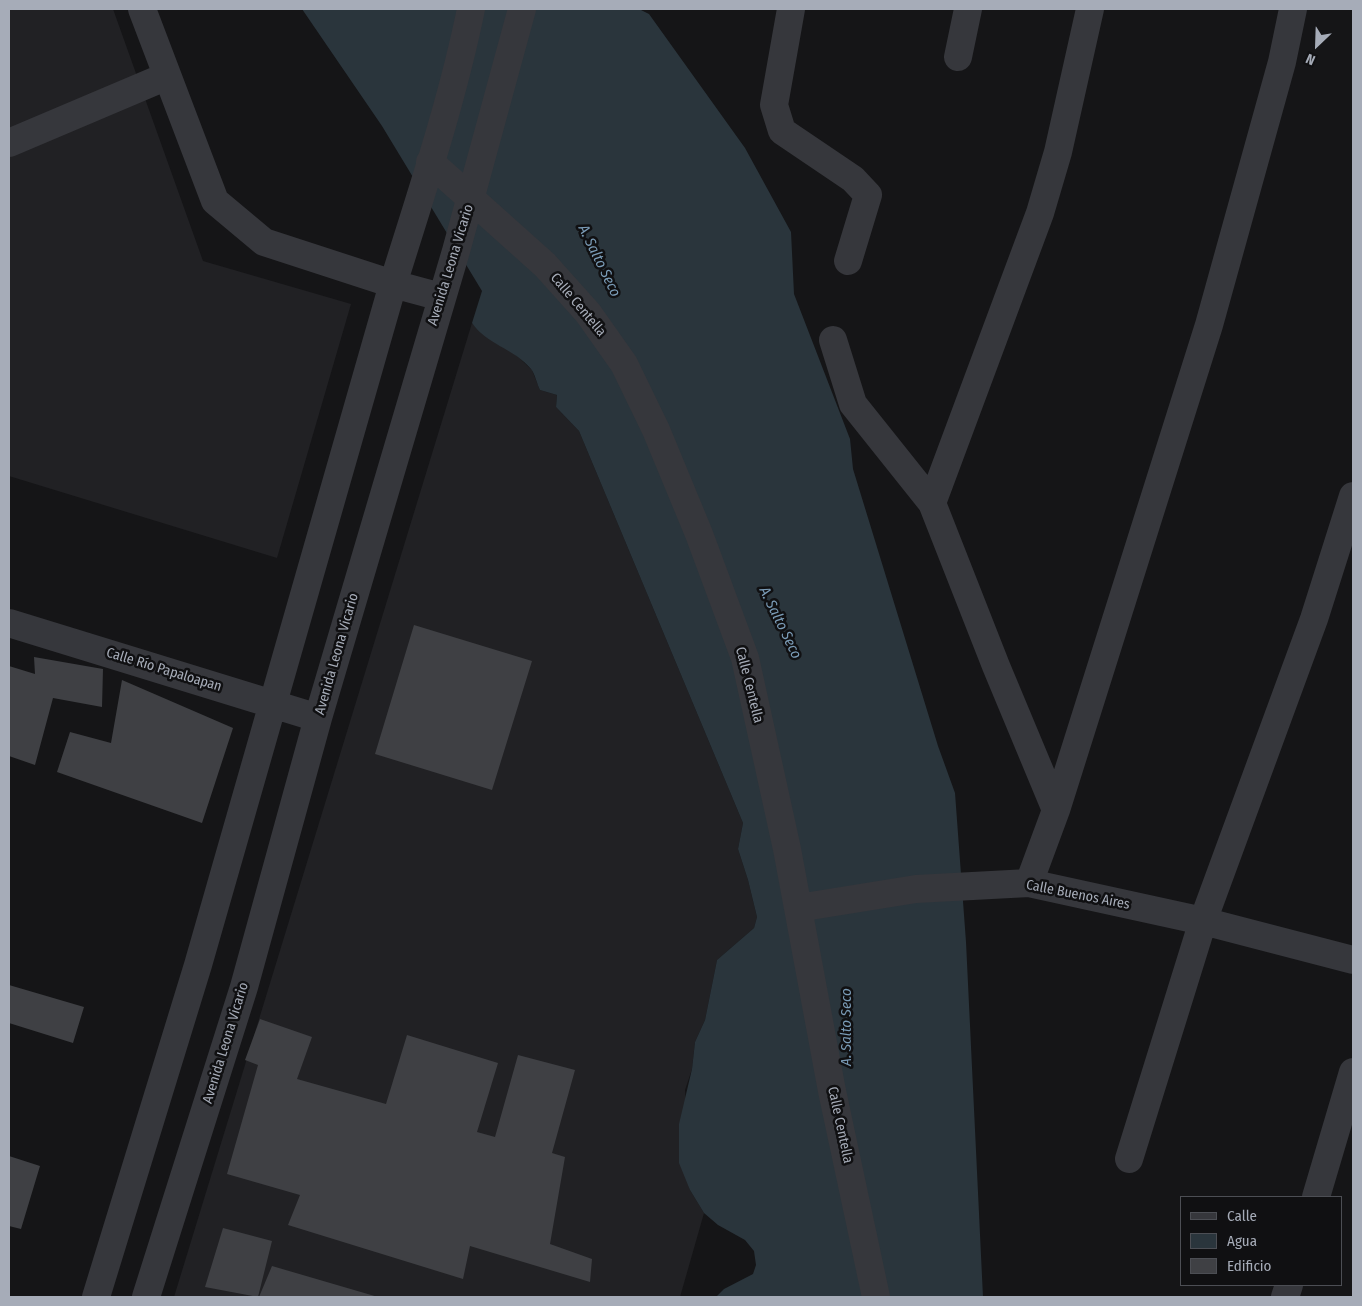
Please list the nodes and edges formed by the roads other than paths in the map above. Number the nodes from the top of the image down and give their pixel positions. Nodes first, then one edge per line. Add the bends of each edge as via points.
1 (142, 9) edge
2 (471, 9) edge
3 (522, 9) edge
4 (791, 9) edge
5 (968, 9) edge
6 (1090, 9) edge
7 (1292, 9) edge
8 (958, 57) dead end
9 (167, 76) junction
10 (9, 143) edge
11 (430, 162) junction
12 (471, 199) junction
13 (848, 260) dead end
14 (393, 284) junction
15 (441, 298) junction
16 (833, 340) dead end
17 (1353, 496) edge
18 (932, 503) junction
19 (9, 623) edge
20 (272, 704) junction
21 (318, 718) junction
22 (1056, 810) junction
23 (1029, 883) junction
24 (798, 908) junction
25 (1202, 921) junction
26 (1353, 960) edge
27 (1353, 1072) edge
28 (1129, 1159) dead end
29 (1316, 1196) edge
30 (96, 1297) edge
31 (146, 1297) edge
32 (876, 1297) edge

1 - 9 street
2 - 11 street
3 - 12 street, Avenida Leona Vicario
4 - 13 street via 774,105 782,131 854,179 868,195
5 - 8 street
6 - 18 street via 1058,152 1040,213
7 - 22 street via 1282,62 1209,325
9 - 10 street
9 - 14 street via 214,201 264,242
11 - 12 street, Calle Centella
11 - 14 street
12 - 15 street, Avenida Leona Vicario
12 - 24 street, Calle Centella via 545,266 588,313 624,364 656,430 700,534 744,658
14 - 15 street
14 - 20 street
15 - 21 street, Avenida Leona Vicario
16 - 18 street via 853,404
17 - 25 street via 1314,619
18 - 22 street
19 - 20 street, Calle Río Papaloapan
20 - 21 street, Calle Río Papaloapan
20 - 30 street via 198,965
21 - 31 street, Avenida Leona Vicario via 244,987
22 - 23 street
23 - 24 street, Calle Buenos Aires via 916,889
23 - 25 street, Calle Buenos Aires
24 - 32 street, Calle Centella
25 - 26 street, Calle Buenos Aires
25 - 28 street
27 - 29 street

